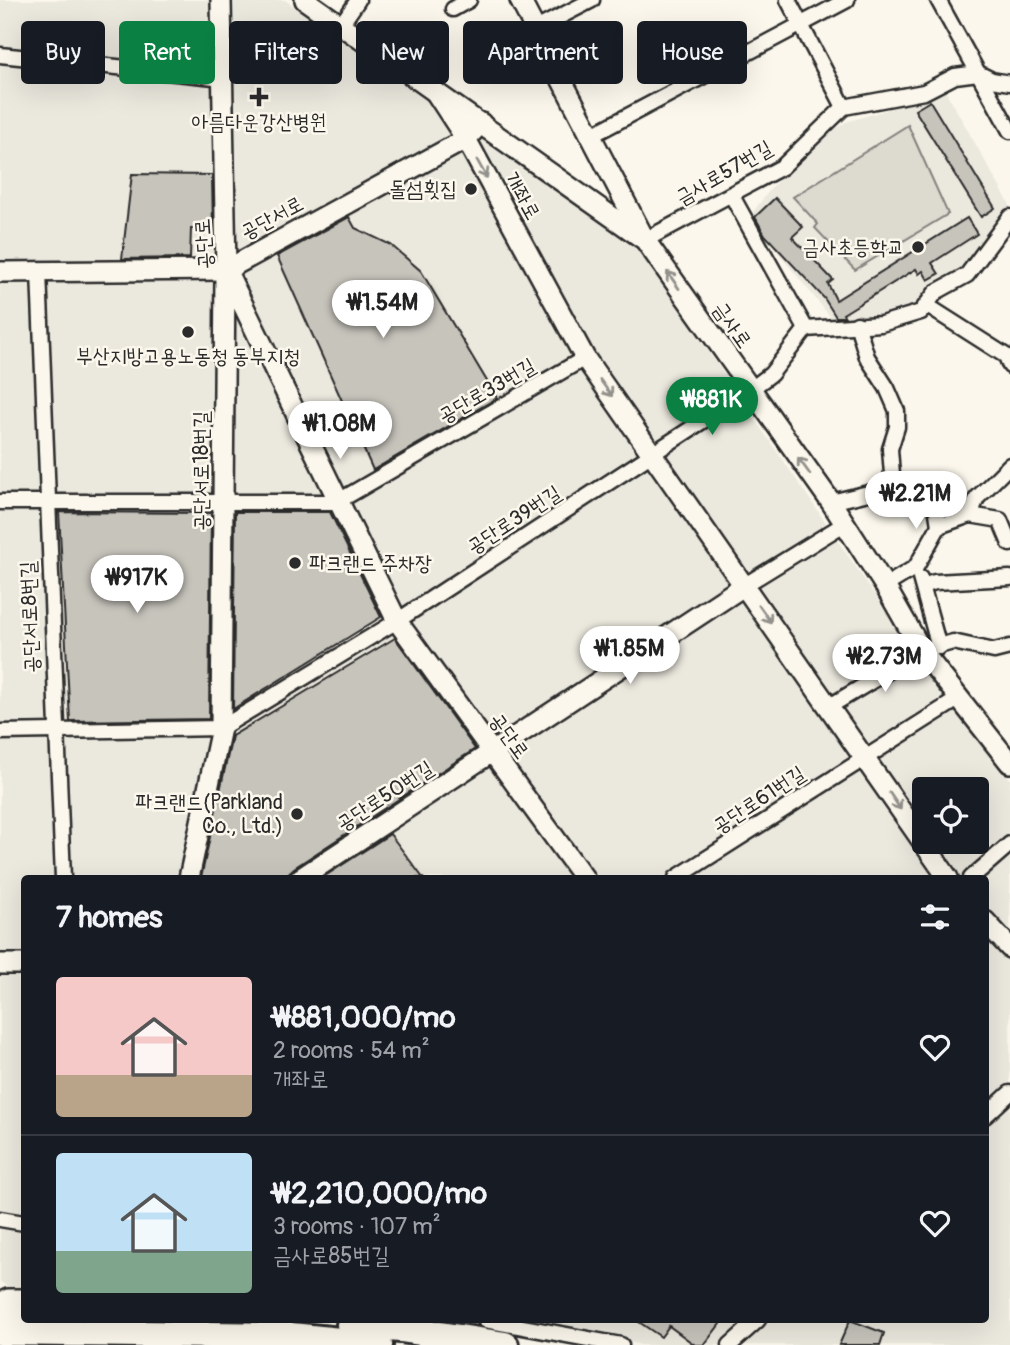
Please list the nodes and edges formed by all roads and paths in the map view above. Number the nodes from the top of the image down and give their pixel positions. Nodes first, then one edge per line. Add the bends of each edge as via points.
1 (222, 0) edge
2 (305, 0) edge
3 (358, 0) edge
4 (469, 0) edge
5 (520, 0) edge
6 (592, 0) edge
7 (788, 0) edge
8 (846, 0) edge
9 (938, 0) edge
10 (453, 9) dead end
11 (335, 21) edge
12 (532, 21) edge
13 (551, 21) edge
14 (342, 24) edge
15 (800, 25) junction
16 (342, 26) edge
17 (0, 55) edge
18 (978, 74) junction
19 (224, 78) junction
20 (1010, 83) edge
21 (565, 84) edge
22 (434, 90) junction
23 (844, 107) junction
24 (481, 123) junction
25 (1010, 131) edge
26 (592, 135) junction
27 (466, 139) junction
28 (612, 176) junction
29 (732, 196) junction
30 (587, 199) junction
31 (1010, 217) edge
32 (645, 240) junction
33 (226, 270) junction
34 (0, 272) edge
35 (39, 272) junction
36 (926, 306) junction
37 (857, 324) junction
38 (806, 329) junction
39 (585, 358) junction
40 (1010, 366) edge
41 (750, 390) junction
42 (654, 455) junction
43 (1010, 466) edge
44 (893, 487) junction
45 (0, 502) edge
46 (48, 502) junction
47 (224, 502) junction
48 (337, 502) junction
49 (831, 502) junction
50 (970, 515) junction
51 (1005, 520) edge
52 (844, 524) junction
53 (939, 526) junction
54 (1010, 544) edge
55 (916, 568) junction
56 (1010, 578) edge
57 (745, 585) junction
58 (885, 586) junction
59 (923, 586) junction
60 (397, 621) junction
61 (1010, 647) edge
62 (930, 649) junction
63 (958, 699) junction
64 (830, 706) junction
65 (221, 728) junction
66 (57, 731) junction
67 (0, 732) edge
68 (493, 752) junction
69 (865, 756) junction
70 (1010, 763) edge
71 (1010, 844) edge
72 (63, 875) edge
73 (190, 875) edge
74 (306, 875) edge
75 (582, 875) edge
76 (681, 875) edge
77 (946, 875) edge
78 (974, 875) edge
79 (989, 926) edge
80 (1010, 948) edge
81 (0, 964) edge
82 (21, 964) edge
83 (1010, 1093) edge
84 (989, 1112) edge
85 (0, 1219) edge
86 (21, 1222) edge
87 (21, 1298) edge
88 (0, 1303) edge
89 (0, 1313) edge
90 (21, 1313) edge
91 (274, 1323) edge
92 (755, 1323) edge
93 (498, 1327) edge
94 (291, 1328) edge
95 (0, 1332) edge
96 (379, 1345) edge
97 (621, 1345) edge
98 (730, 1345) edge

1 - 19 street, 공단로
2 - 11 street, 개좌로
3 - 14 street
4 - 10 street
5 - 12 street, 금사로
6 - 13 street
7 - 15 street
8 - 15 street
9 - 18 street
15 - 23 street
15 - 26 street
16 - 22 street, 개좌로
17 - 19 street
18 - 20 street
18 - 23 street via 955,76 924,92
18 - 25 street
19 - 33 street, 공단로
21 - 26 street, 금사로
22 - 24 street, 금사로
22 - 27 street, 개좌로
23 - 29 street, 금사로57번길 via 782,167
24 - 27 street, 공단서로
24 - 30 street, 금사로
26 - 28 street, 금사로
27 - 33 street, 공단서로
27 -> 39 street, 개좌로
28 - 30 street
28 - 32 street, 금사로
29 - 32 street, 금사로57번길
29 - 38 street
30 - 32 street, 금사로
31 - 36 street via 967,275 936,292
41 -> 32 street, 금사로
33 - 35 street, 공단서로
33 - 47 street, 공단서로18번길
33 - 48 street, 공단로
34 - 35 street, 공단서로
35 - 46 street, 공단서로8번길
36 - 37 street via 904,320
36 - 40 street via 1006,356
37 - 38 street
37 - 44 street via 867,357 897,411 890,449
38 - 41 street via 771,374
39 -> 42 street, 개좌로
39 - 48 street, 공단로33번길
41 - 42 street
49 -> 41 street, 금사로
42 - 57 street, 개좌로
42 - 60 street, 공단로39번길
43 - 50 street via 977,498
44 - 49 street
44 - 53 street via 906,484 929,489
45 - 46 street
46 - 47 street
46 - 66 street, 공단서로8번길
47 - 48 street
47 - 65 street, 공단서로18번길
48 - 60 street, 공단로
49 - 52 street, 금사로
50 - 51 street
50 - 53 street
51 - 54 street
52 - 57 street
52 - 58 street, 금사로
53 - 55 street
55 - 58 street
55 - 59 street
56 - 59 street
57 -> 64 street, 개좌로
57 - 68 street, 공단로50번길
58 - 62 street, 금사로
59 - 62 street
60 - 65 street
60 - 68 street, 공단로
61 - 62 street via 994,651 953,642
62 - 63 street, 금사로
62 - 64 street
63 - 69 street
63 - 70 street, 금사로
64 - 69 street, 개좌로
65 - 66 street
65 - 73 street, 공단서로18번길
66 - 67 street
66 - 72 street, 공단서로8번길
68 - 74 street, 공단로50번길
68 - 75 street, 공단로
69 - 76 street, 공단로61번길
69 -> 77 street, 개좌로
71 - 78 street
79 - 80 street
81 - 82 street
83 - 84 street
85 - 86 street
87 - 88 street
89 - 90 highway
91 - 94 highway
92 - 98 street
93 - 94 highway
93 - 97 street
94 - 95 highway
94 - 96 highway

